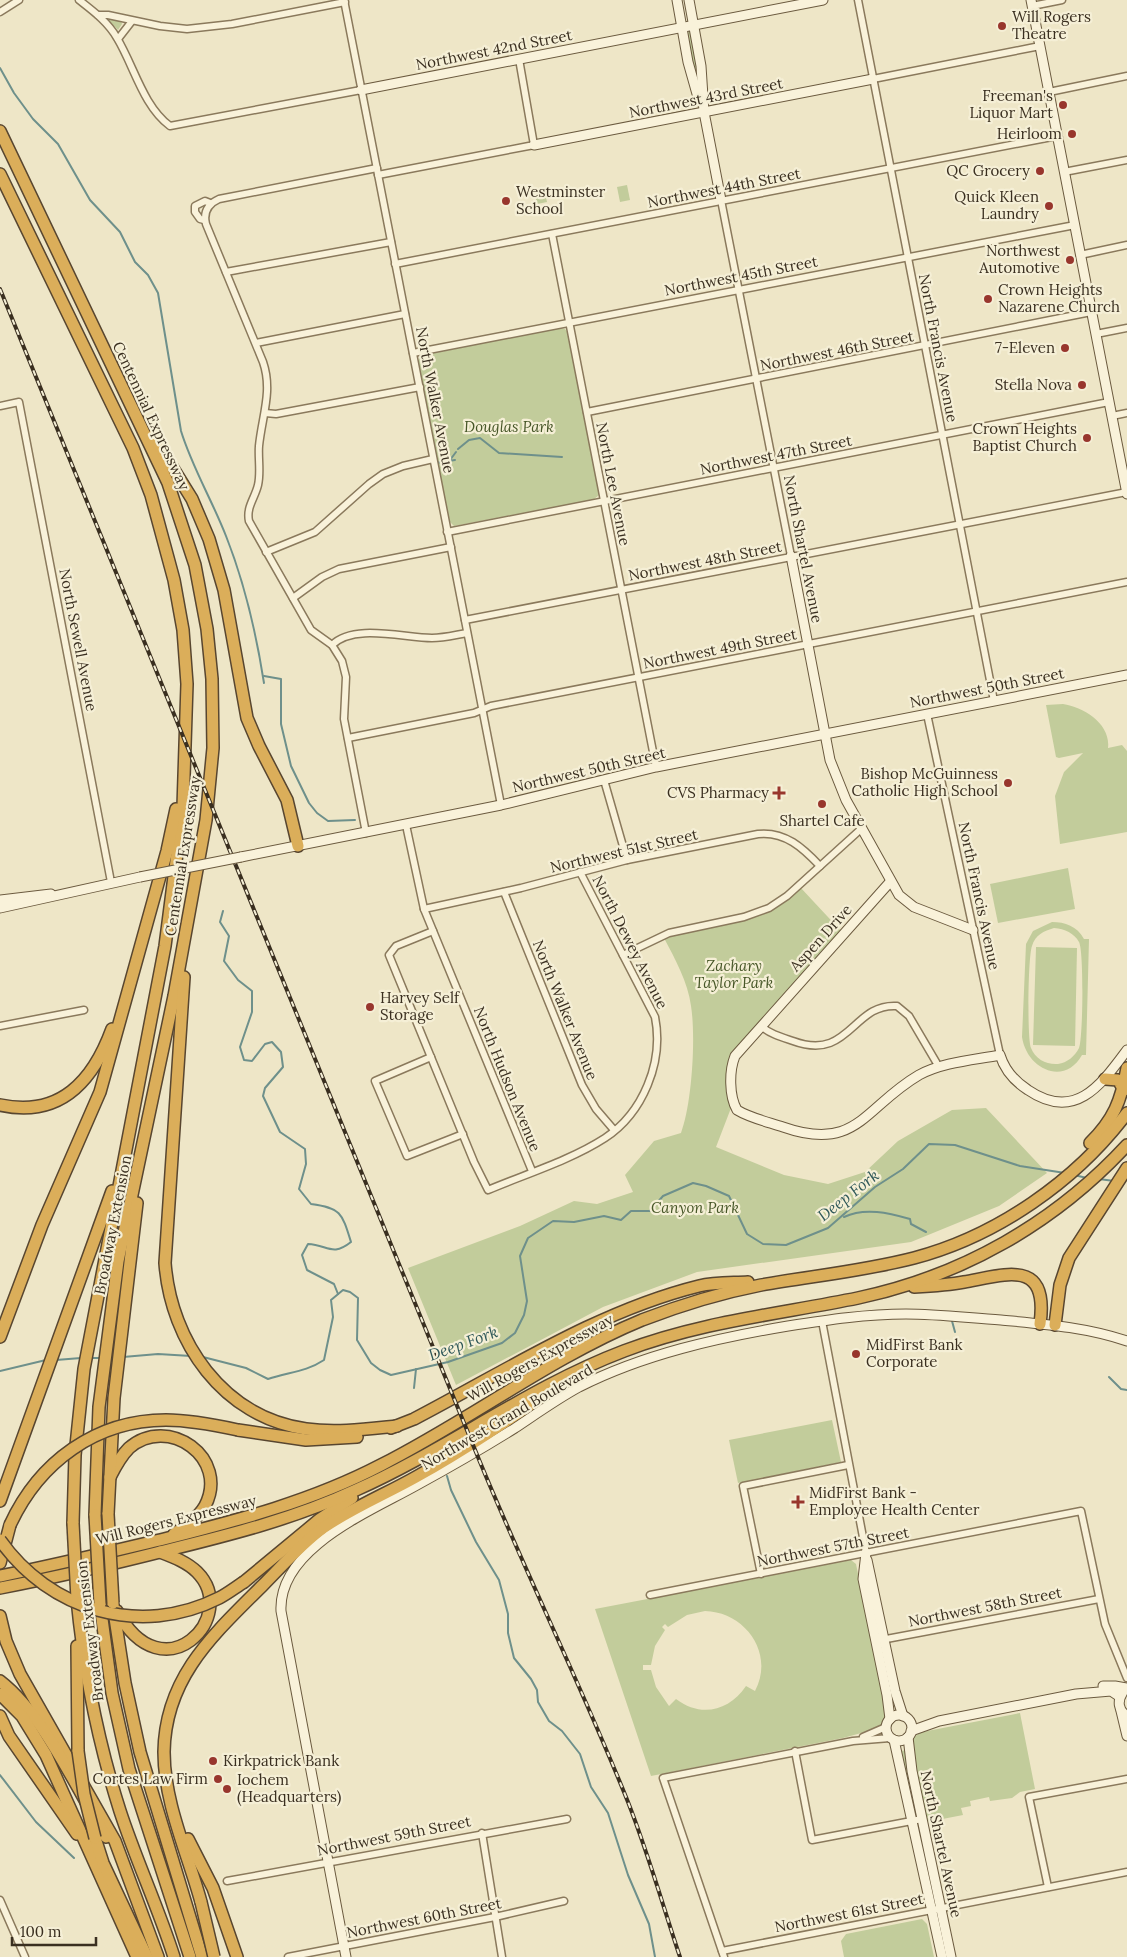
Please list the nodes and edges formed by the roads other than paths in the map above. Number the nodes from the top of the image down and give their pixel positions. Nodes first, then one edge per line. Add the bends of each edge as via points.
1 (19, 0) edge
2 (79, 0) edge
3 (677, 0) edge
4 (689, 0) edge
5 (823, 0) edge
6 (858, 0) edge
7 (1062, 0) edge
8 (345, 1) edge
9 (1032, 3) edge
10 (0, 12) edge
11 (98, 15) junction
12 (132, 21) junction
13 (694, 25) junction
14 (682, 28) junction
15 (118, 39) junction
16 (1040, 46) junction
17 (519, 59) junction
18 (1127, 76) edge
19 (873, 79) junction
20 (361, 90) junction
21 (1048, 92) junction
22 (704, 112) junction
23 (0, 131) edge
24 (1057, 136) junction
25 (534, 145) junction
26 (1127, 160) edge
27 (892, 168) junction
28 (377, 172) junction
29 (1064, 172) junction
30 (0, 174) edge
31 (721, 200) junction
32 (210, 203) junction
33 (204, 220) junction
34 (1075, 225) junction
35 (552, 234) junction
36 (391, 242) junction
37 (1127, 245) edge
38 (1080, 255) junction
39 (908, 257) junction
40 (396, 264) junction
41 (226, 272) junction
42 (739, 290) junction
43 (1091, 312) junction
44 (406, 314) junction
45 (570, 323) junction
46 (1127, 328) edge
47 (1096, 334) junction
48 (256, 343) junction
49 (925, 346) junction
50 (413, 353) junction
51 (117, 376) junction
52 (756, 379) junction
53 (420, 387) junction
54 (1109, 402) junction
55 (0, 406) edge
56 (587, 412) junction
57 (265, 413) junction
58 (1127, 413) edge
59 (1112, 416) junction
60 (942, 434) junction
61 (434, 459) junction
62 (773, 468) junction
63 (1127, 493) edge
64 (604, 502) junction
65 (960, 524) junction
66 (447, 532) junction
67 (450, 547) junction
68 (266, 552) junction
69 (791, 556) junction
70 (1127, 582) edge
71 (621, 590) junction
72 (293, 598) junction
73 (976, 611) junction
74 (465, 620) junction
75 (467, 633) junction
76 (808, 644) junction
77 (332, 645) junction
78 (1127, 675) edge
79 (639, 678) junction
80 (994, 701) junction
81 (482, 710) junction
82 (926, 714) junction
83 (825, 734) junction
84 (348, 738) junction
85 (186, 758) junction
86 (656, 767) junction
87 (604, 780) junction
88 (500, 805) junction
89 (406, 825) junction
90 (861, 829) junction
91 (366, 833) junction
92 (292, 848) junction
93 (627, 860) junction
94 (820, 866) junction
95 (580, 872) junction
96 (111, 882) junction
97 (890, 882) junction
98 (504, 892) junction
99 (58, 894) junction
100 (0, 900) edge
101 (0, 908) edge
102 (424, 909) junction
103 (187, 929) junction
104 (973, 930) junction
105 (433, 931) junction
106 (142, 943) junction
107 (623, 955) junction
108 (84, 1010) dead end
109 (0, 1026) edge
110 (761, 1026) junction
111 (1127, 1050) edge
112 (1000, 1055) junction
113 (431, 1057) junction
114 (939, 1067) junction
115 (1127, 1068) edge
116 (1105, 1079) junction
117 (1124, 1090) junction
118 (0, 1105) edge
119 (1127, 1113) edge
120 (614, 1130) junction
121 (463, 1134) junction
122 (144, 1145) junction
123 (1127, 1145) edge
124 (1088, 1152) junction
125 (124, 1159) junction
126 (1126, 1169) edge
127 (532, 1171) junction
128 (815, 1277) junction
129 (898, 1288) junction
130 (822, 1321) junction
131 (1040, 1324) junction
132 (1055, 1325) junction
133 (0, 1337) edge
134 (1127, 1341) edge
135 (582, 1368) junction
136 (397, 1426) junction
137 (848, 1465) junction
138 (385, 1477) junction
139 (109, 1479) junction
140 (0, 1501) edge
141 (10, 1525) junction
142 (169, 1538) junction
143 (0, 1540) edge
144 (0, 1546) edge
145 (160, 1552) junction
146 (866, 1553) junction
147 (0, 1563) edge
148 (761, 1574) junction
149 (0, 1576) edge
150 (0, 1588) edge
151 (650, 1595) dead end
152 (77, 1599) junction
153 (1099, 1599) junction
154 (113, 1603) junction
155 (0, 1616) edge
156 (880, 1640) junction
157 (1120, 1657) junction
158 (1127, 1666) edge
159 (1127, 1678) edge
160 (0, 1681) edge
161 (1127, 1689) edge
162 (0, 1694) edge
163 (1076, 1694) junction
164 (1120, 1697) junction
165 (1124, 1713) edge
166 (1, 1718) edge
167 (906, 1718) junction
168 (940, 1721) junction
169 (888, 1723) junction
170 (909, 1734) junction
171 (1127, 1736) edge
172 (892, 1739) junction
173 (853, 1741) junction
174 (795, 1751) junction
175 (1127, 1779) edge
176 (177, 1819) junction
177 (567, 1819) dead end
178 (160, 1820) junction
179 (918, 1820) junction
180 (482, 1833) junction
181 (90, 1841) junction
182 (329, 1862) junction
183 (1127, 1872) edge
184 (128, 1876) junction
185 (227, 1881) dead end
186 (1048, 1887) junction
187 (0, 1900) edge
188 (564, 1901) dead end
189 (936, 1908) junction
190 (495, 1917) junction
191 (344, 1946) junction
192 (723, 1954) edge
193 (25, 1957) edge
194 (137, 1957) edge
195 (147, 1957) edge
196 (158, 1957) edge
197 (174, 1957) edge
198 (190, 1957) edge
199 (202, 1957) edge
200 (214, 1957) edge
201 (219, 1957) edge
202 (237, 1957) edge
203 (288, 1957) edge
204 (346, 1957) edge
205 (502, 1957) edge
206 (942, 1957) edge
207 (951, 1957) edge

1 - 10 street
2 - 11 street
3 - 14 street, North Shartel Avenue
4 - 13 street, North Shartel Avenue
5 - 13 street, Northwest 42nd Street
6 - 19 street, North Francis Avenue
7 - 9 street
8 - 12 street via 232,24 187,29
8 - 20 street, North Walker Avenue
9 - 16 street
11 - 12 street
11 - 15 street
12 - 15 street
13 - 14 street, Northwest 42nd Street
13 - 22 street, North Shartel Avenue
14 - 17 street, Northwest 42nd Street
14 - 22 street, North Shartel Avenue
15 - 20 street, Northwest 42nd Street via 153,108 170,126
16 - 19 street, Northwest 43rd Street
16 - 21 street
17 - 20 street, Northwest 42nd Street
17 - 25 street
18 - 21 street
19 - 22 street, Northwest 43rd Street
19 - 27 street, North Francis Avenue
20 - 28 street, North Walker Avenue
21 - 24 street
22 - 25 street, Northwest 43rd Street
22 - 31 street, North Shartel Avenue
23 - 51 highway, Centennial Expressway
24 - 27 street, Northwest 44th Street
24 - 29 street
25 - 28 street, Northwest 43rd Street
26 - 29 street
27 - 31 street, Northwest 44th Street
27 - 39 street, North Francis Avenue
28 - 32 street, Northwest 43rd Street
28 - 36 street, North Walker Avenue
29 - 34 street
30 - 85 highway, Centennial Expressway via 133,448 156,510 171,563 183,630 187,684
31 - 35 street, Northwest 44th Street
31 - 42 street, North Shartel Avenue
32 - 33 street
32 - 33 street, Northwest 43rd Street via 205,201 195,206 194,212
33 - 41 street
34 - 38 street
34 - 39 street, Northwest 45th Street
35 - 40 street, Northwest 44th Street
35 - 45 street, North Lee Avenue
36 - 40 street, North Walker Avenue
36 - 41 street
37 - 38 street
38 - 43 street
39 - 42 street, Northwest 45th Street
39 - 49 street, North Francis Avenue
40 - 44 street, North Walker Avenue
41 - 48 street
42 - 45 street, Northwest 45th Street
42 - 52 street, North Shartel Avenue
43 - 47 street
43 - 49 street, Northwest 46th Street
44 - 48 street
44 - 50 street, North Walker Avenue
45 - 50 street, Northwest 45th Street
45 - 56 street, North Lee Avenue
46 - 47 street
47 - 54 street
48 - 57 street via 268,380
49 - 52 street, Northwest 46th Street
49 - 60 street, North Francis Avenue
50 - 53 street, North Walker Avenue
51 - 92 highway via 192,498 206,531 224,590 247,718 287,800
51 - 103 highway, Centennial Expressway via 151,445 179,513 207,629 212,679 211,782
52 - 56 street, Northwest 46th Street
52 - 62 street, North Shartel Avenue
53 - 57 street via 276,414
53 - 61 street, North Walker Avenue
54 - 59 street
54 - 60 street, Northwest 47th Street
55 - 96 street, North Sewell Avenue via 19,402
56 - 64 street, North Lee Avenue
57 - 68 street via 259,447 259,480 248,516
58 - 59 street
59 - 63 street
60 - 62 street, Northwest 47th Street
60 - 65 street, North Francis Avenue
61 - 66 street, North Walker Avenue
61 - 68 street via 383,474 316,532
62 - 64 street, Northwest 47th Street
62 - 69 street, North Shartel Avenue
63 - 65 street, Northwest 48th Street
64 - 66 street, Northwest 47th Street
64 - 71 street, North Lee Avenue
65 - 69 street, Northwest 48th Street
65 - 73 street, North Francis Avenue
66 - 67 street, North Walker Avenue
67 - 72 street via 339,569
67 - 74 street, North Walker Avenue
68 - 72 street
69 - 71 street, Northwest 48th Street
69 - 76 street, North Shartel Avenue
70 - 73 street, Northwest 49th Street
71 - 74 street, Northwest 48th Street
71 - 79 street, North Lee Avenue
72 - 77 street via 311,630
73 - 76 street, Northwest 49th Street
73 - 80 street, North Francis Avenue
74 - 75 street, North Walker Avenue
75 - 77 street via 432,638 360,634 343,637
75 - 81 street, North Walker Avenue
76 - 79 street, Northwest 49th Street
76 - 83 street, North Shartel Avenue
77 - 84 street via 345,671 343,706
78 - 80 street, Northwest 50th Street
79 - 81 street, Northwest 49th Street
79 - 86 street, North Lee Avenue
80 - 82 street, Northwest 50th Street
81 - 84 street, Northwest 49th Street
81 - 88 street, North Walker Avenue
82 - 83 street, Northwest 50th Street
82 - 104 street, North Francis Avenue
83 - 86 street, Northwest 50th Street
83 - 90 street, North Shartel Avenue via 836,779
84 - 91 street
85 - 106 highway via 167,851
85 - 125 highway, Centennial Expressway via 165,946
86 - 87 street, Northwest 50th Street
87 - 88 street, Northwest 50th Street
87 - 93 street
88 - 89 street, Northwest 50th Street
89 - 91 street, Northwest 50th Street
89 - 102 street, North Hudson Avenue
90 - 94 street
90 - 97 street, North Shartel Avenue
91 - 92 street, Northwest 50th Street
92 - 96 street, Northwest 50th Street, bridge
93 - 94 street, Northwest 51st Street via 766,833 792,841
93 - 95 street, Northwest 51st Street
94 - 107 street via 787,896 758,913 669,933
95 - 98 street, Northwest 51st Street
95 - 107 street, North Dewey Avenue
96 - 99 street, Northwest 50th Street
97 - 104 street, North Shartel Avenue via 914,907
97 - 110 street, Aspen Drive
98 - 102 street, Northwest 51st Street
98 - 120 street, North Walker Avenue via 585,1092
99 - 100 street, Northwest 50th Street
99 - 101 street, Northwest 50th Street
102 - 105 street, North Hudson Avenue
103 - 122 highway, Centennial Expressway
103 - 136 highway via 165,1263 176,1320 191,1350 217,1382 234,1398 264,1415 305,1429 342,1431
104 - 112 street, North Francis Avenue
105 - 113 street via 390,951
105 - 127 street, North Hudson Avenue
106 - 118 highway via 107,1043 86,1079 71,1093 46,1104 24,1108
106 - 133 highway via 100,1092 42,1226
107 - 120 street, North Dewey Avenue via 656,1017 658,1044 646,1088 638,1103
108 - 109 street
110 - 114 street via 767,1032 806,1046 824,1046 839,1039 881,1007 897,1006 909,1016
110 - 114 street, Aspen Drive via 732,1063 733,1103 743,1114 804,1135 833,1135 853,1126 908,1082
111 - 116 street
112 - 114 street
112 - 116 street via 1015,1081 1050,1102 1079,1099
113 - 121 street
113 - 121 street via 375,1081 406,1156
115 - 117 highway
116 - 117 highway via 1118,1080
117 - 124 highway via 1112,1116
119 - 124 highway, Will Rogers Expressway
120 - 127 street, North Dewey Avenue via 581,1151
121 - 127 street, North Dewey Avenue via 488,1190
122 - 139 highway via 114,1398
122 - 198 highway, Broadway Extension, bridge via 118,1261 100,1396 95,1515 100,1604 112,1693 129,1769
123 - 129 highway, Will Rogers Expressway via 1073,1197 1031,1227 950,1270
124 - 128 highway, Will Rogers Expressway via 995,1224 917,1257
125 - 140 highway
125 - 152 highway, Broadway Extension, bridge via 80,1396 73,1523
126 - 132 highway via 1069,1258 1060,1285
128 - 136 highway via 701,1286 644,1303 589,1327
128 - 142 highway, Will Rogers Expressway via 713,1296 640,1321 572,1354 407,1452 342,1484 257,1515
129 - 131 highway via 1021,1275 1037,1285 1041,1293
129 - 135 highway, Will Rogers Expressway via 692,1329
130 - 131 street, Northwest Grand Boulevard via 906,1314
130 - 137 street, North Shartel Avenue
130 - 182 street, Northwest Grand Boulevard via 678,1349 616,1371 579,1388 434,1476 336,1530 304,1557 283,1587 281,1611
131 - 132 street, Northwest Grand Boulevard
132 - 134 street, Northwest Grand Boulevard
135 - 138 highway, Will Rogers Expressway via 540,1388
135 - 176 highway via 502,1425 324,1528 209,1639 184,1675 175,1695 166,1732 165,1770
136 - 141 highway, bridge via 368,1435 328,1440 279,1437 167,1420 124,1425 74,1447 45,1471 19,1506
137 - 146 street, North Shartel Avenue
137 - 148 street via 743,1486
138 - 143 highway, bridge via 320,1519 244,1582 219,1598 179,1612 135,1617 109,1613 63,1597 30,1576
138 - 145 highway, Will Rogers Expressway via 287,1518
139 - 142 highway via 128,1449 152,1436 170,1436 194,1447 207,1466 208,1500 195,1518
139 - 154 highway, bridge
141 - 144 highway, bridge
141 - 147 highway, bridge
142 - 149 highway, Will Rogers Expressway
145 - 150 highway, Will Rogers Expressway
145 - 154 highway via 189,1565 206,1584 210,1600 208,1616 195,1637 174,1648 146,1645 127,1629
146 - 148 street, Northwest 57th Street
146 - 153 street, Northwest 57th Street via 1081,1511
146 - 156 street, North Shartel Avenue
148 - 151 street, Northwest 57th Street
152 - 181 highway, bridge via 77,1719
152 - 197 highway, Broadway Extension via 86,1671 104,1755 121,1812
153 - 156 street, Northwest 58th Street
153 - 157 street via 1105,1624
154 - 178 highway via 132,1720
155 - 184 highway via 3,1634 20,1674 102,1816
156 - 167 street, North Shartel Avenue
156 - 169 street, North Shartel Avenue
157 - 158 street
157 - 159 street
160 - 184 highway via 37,1720
161 - 163 street via 1106,1686
161 - 164 street
162 - 181 highway via 22,1716 39,1741
163 - 164 street via 1112,1691
163 - 168 street
164 - 165 street
165 - 171 street
166 - 181 highway via 20,1752
167 - 168 street
167 - 169 street via 896,1716
167 - 170 street, North Shartel Avenue
168 - 170 street
169 - 172 street, North Shartel Avenue
169 - 173 street
170 - 172 street via 901,1740
170 - 179 street, North Shartel Avenue
172 - 173 street
172 - 179 street, North Shartel Avenue
173 - 174 street
174 - 179 street via 812,1840
174 - 192 street via 663,1778
175 - 186 street via 1029,1797
176 - 200 highway, bridge
176 - 202 highway via 213,1888
177 - 180 street, Northwest 59th Street
178 - 199 highway
178 - 201 highway
179 - 189 street, North Shartel Avenue
180 - 182 street, Northwest 59th Street
180 - 190 street
181 - 194 highway
181 - 195 highway
182 - 185 street, Northwest 59th Street
182 - 191 street, Northwest Grand Boulevard
183 - 186 street, Northwest 61st Street
184 - 196 highway
186 - 189 street, Northwest 61st Street
187 - 193 street
188 - 190 street, Northwest 60th Street
189 - 192 street, Northwest 61st Street
189 - 206 street, North Shartel Avenue
189 - 207 street, North Shartel Avenue
190 - 191 street, Northwest 60th Street
190 - 205 street
191 - 203 street, Northwest 60th Street
191 - 204 street, Northwest Grand Boulevard

